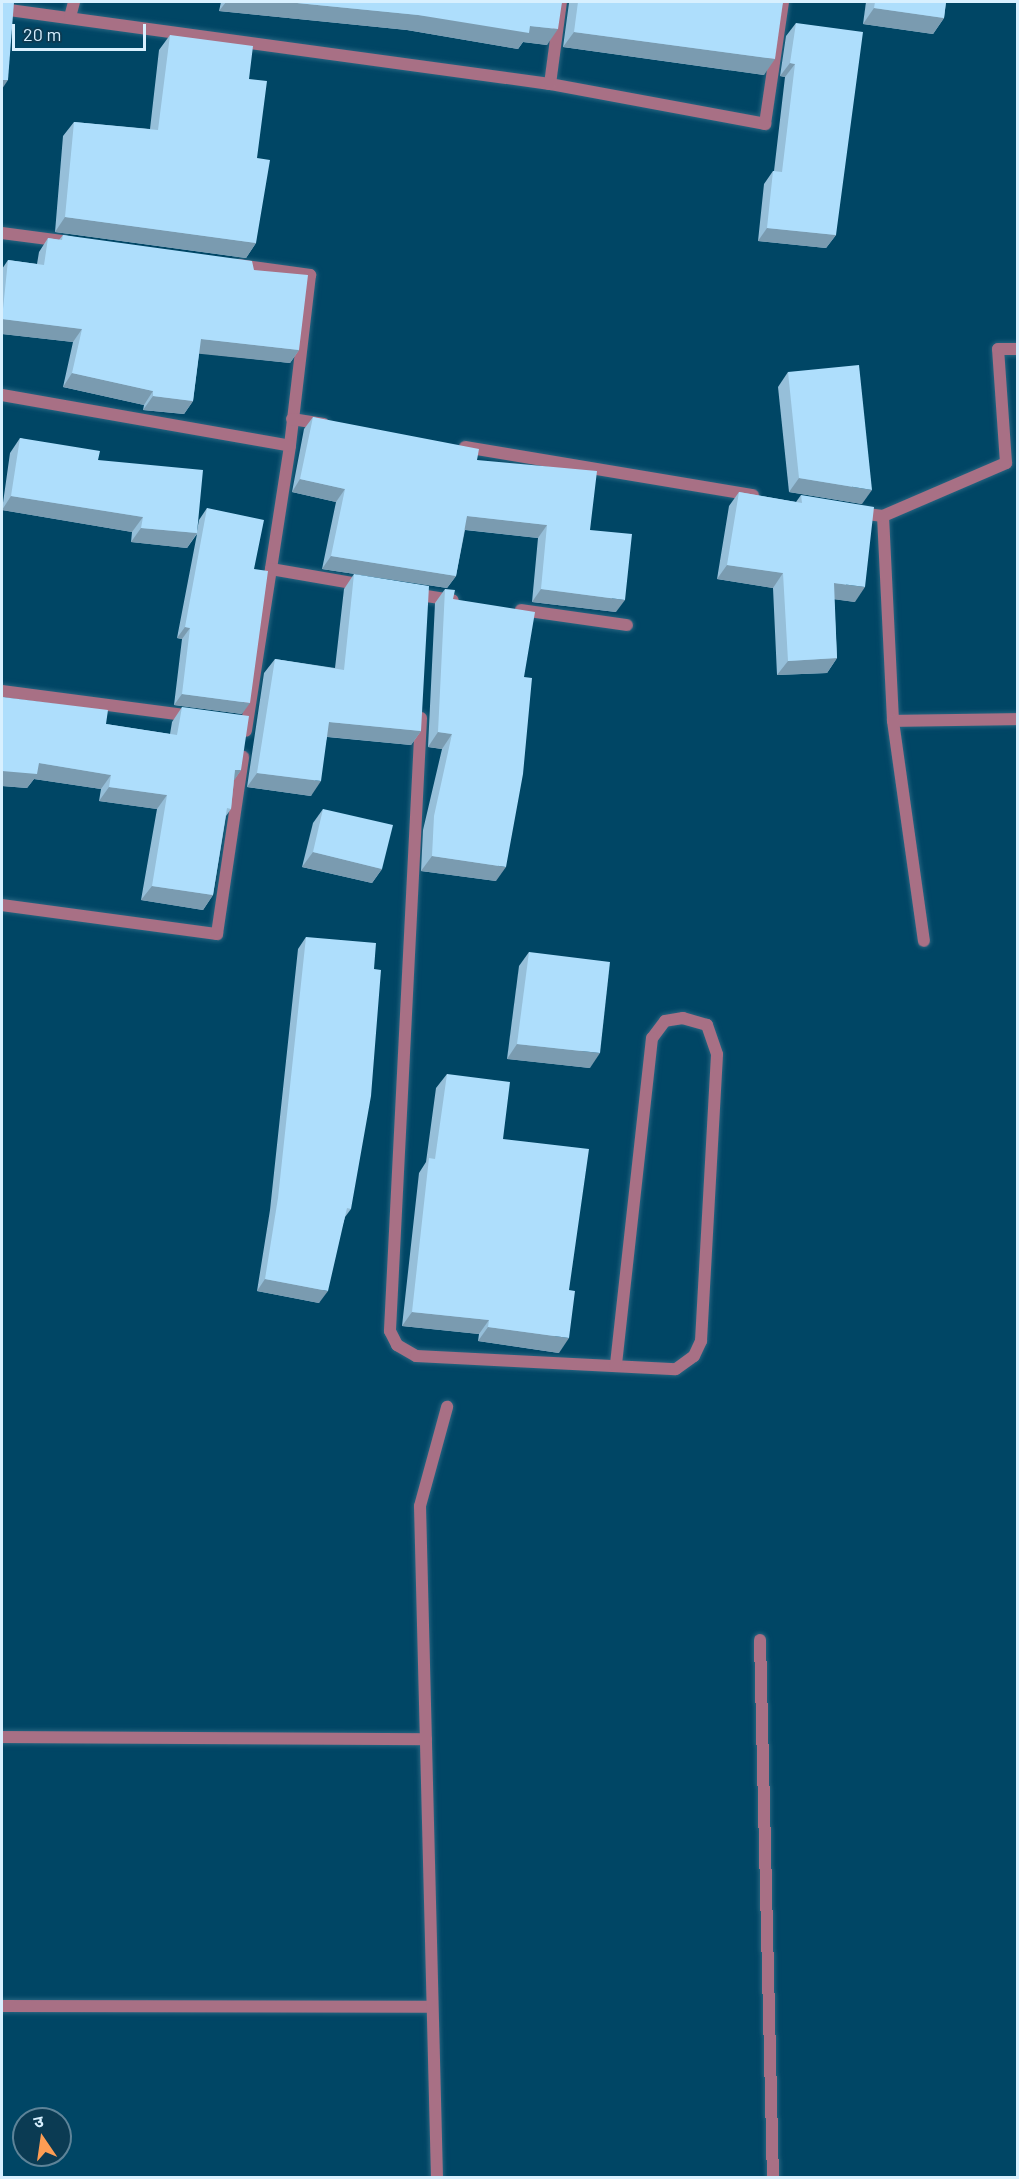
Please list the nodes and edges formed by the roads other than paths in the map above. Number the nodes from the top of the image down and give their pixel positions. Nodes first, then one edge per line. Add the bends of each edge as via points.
1 (74, 2) edge
2 (561, 2) edge
3 (783, 2) edge
4 (2, 9) edge
5 (70, 17) junction
6 (550, 84) junction
7 (2, 233) edge
8 (76, 243) edge
9 (228, 264) edge
10 (1017, 349) edge
11 (2, 395) edge
12 (292, 419) junction
13 (339, 426) edge
14 (445, 444) edge
15 (290, 446) junction
16 (770, 498) edge
17 (849, 511) edge
18 (883, 516) junction
19 (271, 569) junction
20 (382, 589) edge
21 (405, 592) edge
22 (462, 602) edge
23 (509, 608) edge
24 (627, 626) dead end
25 (2, 691) edge
26 (422, 703) edge
27 (212, 718) edge
28 (1017, 719) edge
29 (892, 721) junction
30 (2, 905) edge
31 (924, 941) dead end
32 (616, 1366) junction
33 (447, 1407) dead end
34 (760, 1640) dead end
35 (2, 1737) edge
36 (426, 1739) junction
37 (2, 2006) edge
38 (432, 2007) junction
39 (437, 2178) edge
40 (773, 2178) edge

1 - 5 street
2 - 6 street
3 - 6 street via 765,124
4 - 5 street
5 - 6 street
7 - 8 street
9 - 12 street via 310,275
10 - 18 street via 998,349 1006,463
11 - 15 street
12 - 13 street
12 - 15 street
14 - 16 street
15 - 19 street
17 - 18 street
18 - 29 street
19 - 20 street
19 - 30 street via 242,722 217,934
21 - 22 street via 427,602
23 - 24 street
25 - 27 street
26 - 32 street via 390,1330 397,1345 416,1356
28 - 29 street
29 - 31 street
32 - 32 street via 652,1038 665,1021 683,1018 707,1025 717,1054 701,1341 694,1356 676,1369
33 - 36 street via 420,1506
34 - 40 street
35 - 36 street
36 - 38 street
37 - 38 street
38 - 39 street

